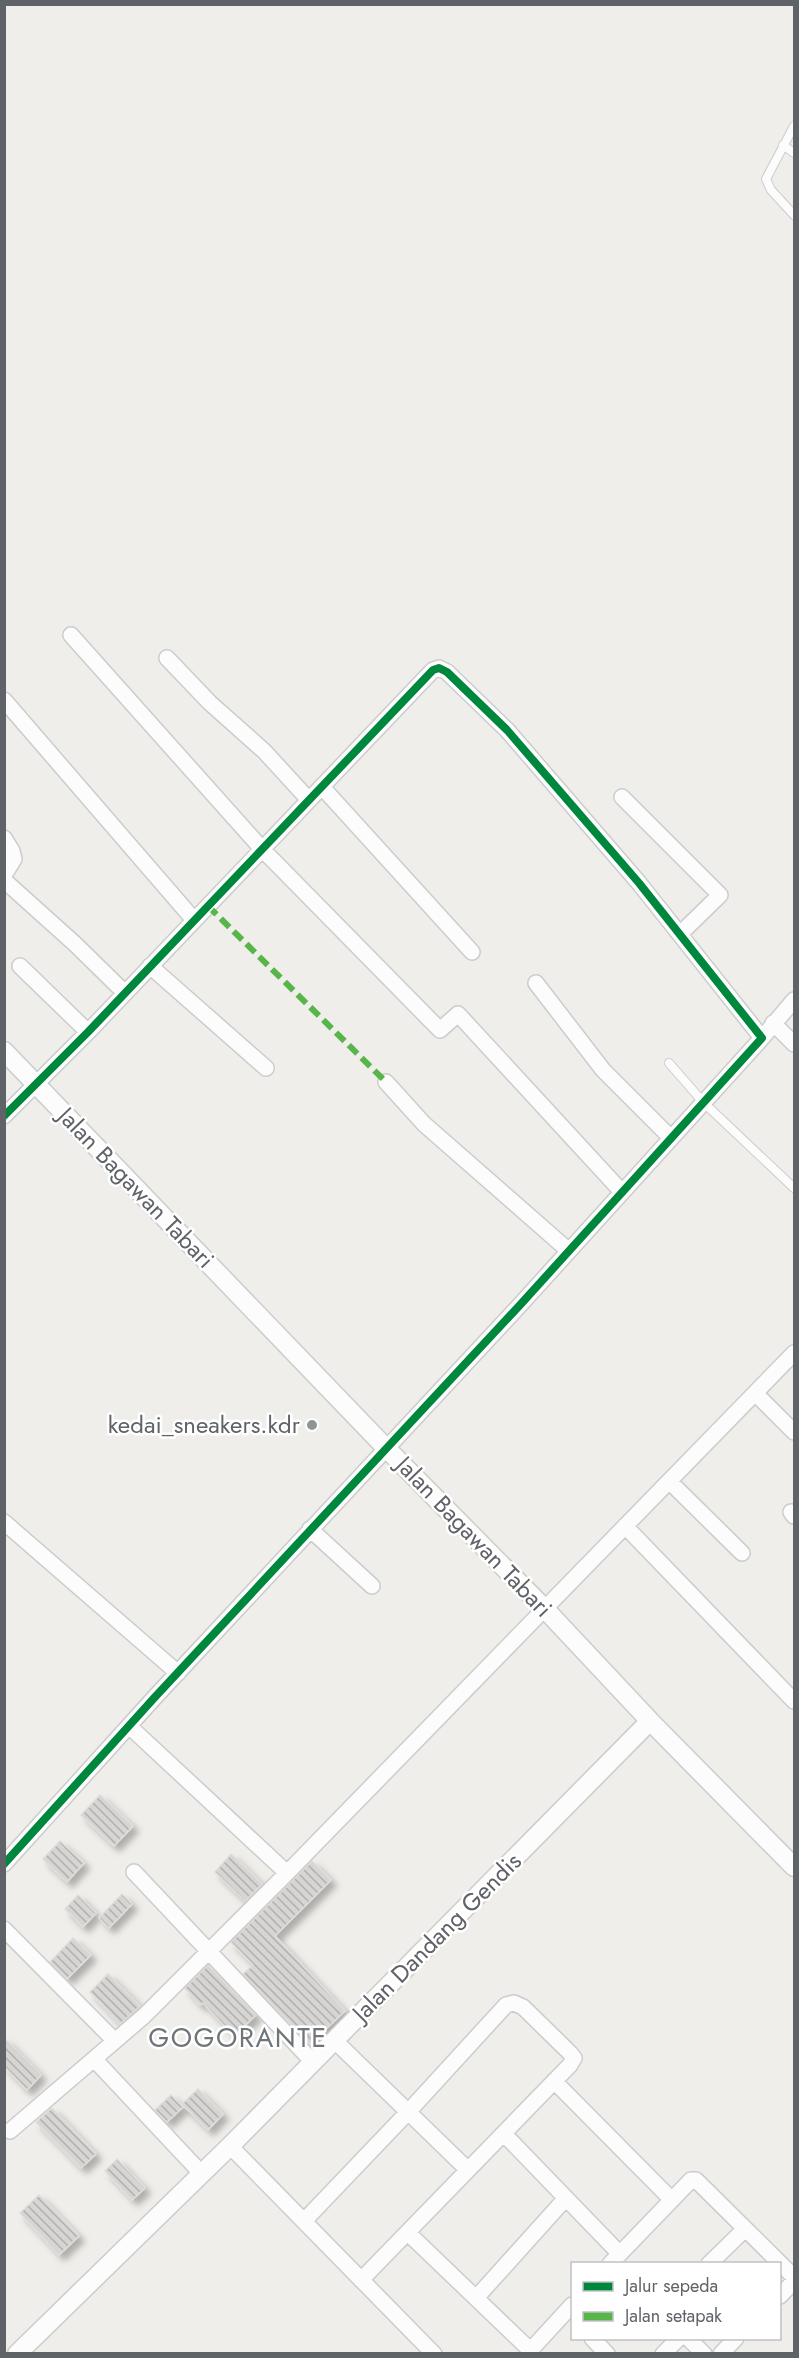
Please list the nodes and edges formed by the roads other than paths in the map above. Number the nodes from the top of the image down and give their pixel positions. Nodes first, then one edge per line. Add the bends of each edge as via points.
1 (795, 126) edge
2 (783, 145) junction
3 (795, 153) edge
4 (795, 215) edge
5 (71, 635) dead end
6 (167, 658) dead end
7 (4, 700) edge
8 (322, 787) junction
9 (622, 797) dead end
10 (309, 800) junction
11 (4, 838) edge
12 (262, 849) junction
13 (4, 876) edge
14 (194, 920) junction
15 (680, 934) junction
16 (472, 952) dead end
17 (20, 966) dead end
18 (150, 966) junction
19 (536, 983) dead end
20 (125, 993) junction
21 (795, 1000) edge
22 (773, 1023) junction
23 (88, 1032) junction
24 (762, 1038) junction
25 (795, 1044) edge
26 (4, 1051) edge
27 (669, 1063) dead end
28 (266, 1068) dead end
29 (386, 1082) dead end
30 (36, 1083) junction
31 (704, 1102) junction
32 (4, 1116) edge
33 (671, 1138) junction
34 (795, 1188) edge
35 (622, 1192) junction
36 (569, 1251) junction
37 (795, 1353) edge
38 (755, 1394) junction
39 (795, 1432) edge
40 (386, 1448) junction
41 (669, 1481) junction
42 (4, 1522) edge
43 (625, 1526) junction
44 (310, 1529) junction
45 (742, 1553) dead end
46 (372, 1586) dead end
47 (544, 1608) junction
48 (178, 1673) junction
49 (795, 1701) edge
50 (650, 1721) junction
51 (129, 1726) junction
52 (4, 1864) edge
53 (795, 1867) edge
54 (134, 1872) dead end
55 (286, 1873) junction
56 (4, 1929) edge
57 (209, 1951) junction
58 (334, 2040) junction
59 (115, 2041) junction
60 (94, 2059) junction
61 (313, 2062) junction
62 (554, 2081) junction
63 (409, 2111) junction
64 (10, 2131) dead end
65 (504, 2134) junction
66 (230, 2146) junction
67 (468, 2170) junction
68 (202, 2174) junction
69 (566, 2198) junction
70 (672, 2200) junction
71 (304, 2221) junction
72 (746, 2229) junction
73 (408, 2233) junction
74 (614, 2260) edge
75 (711, 2262) edge
76 (778, 2262) edge
77 (781, 2265) edge
78 (795, 2279) edge
79 (361, 2280) junction
80 (781, 2295) edge
81 (476, 2298) junction
82 (570, 2312) edge
83 (594, 2340) edge
84 (677, 2340) edge
85 (690, 2340) edge
86 (734, 2340) edge
87 (529, 2352) edge
88 (17, 2354) edge
89 (434, 2354) edge
90 (607, 2354) edge
91 (663, 2354) edge
92 (704, 2354) edge
93 (721, 2354) edge

1 - 2 lane
2 - 3 lane
2 - 4 lane via 766,179 771,190
5 - 12 street
6 - 10 street
7 - 14 street
8 - 10 street
8 - 15 street via 439,668 507,730
8 - 16 street
9 - 15 street via 720,895
10 - 12 street
11 - 13 street via 14,859
12 - 14 street
12 - 35 street via 440,1030 458,1014
13 - 20 street
14 - 18 street
15 - 24 street
17 - 23 street
18 - 20 street
18 - 28 street
19 - 33 street via 603,1070
20 - 23 street
21 - 22 street
22 - 24 street
22 - 25 street
23 - 30 street
24 - 31 street
26 - 30 street, Jalan Bagawan Tabari
27 - 31 lane
29 - 36 street via 424,1124
30 - 32 street
30 - 40 street, Jalan Bagawan Tabari
31 - 33 street
31 - 34 lane
33 - 35 street
35 - 36 street
36 - 40 street
37 - 38 street
38 - 39 street
38 - 41 street
40 - 44 street
40 - 47 street, Jalan Bagawan Tabari
41 - 43 street
41 - 45 street
42 - 48 street
43 - 47 street
43 - 49 street
44 - 46 street
44 - 48 street
47 - 50 street, Jalan Bagawan Tabari
47 - 55 street
48 - 51 street
50 - 53 street, Jalan Bagawan Tabari
50 - 58 street, Jalan Dandang Gendis
51 - 52 street
51 - 55 street
54 - 57 street
55 - 57 street
56 - 59 street
57 - 59 street
57 - 61 street
58 - 61 street, Jalan Dandang Gendis
58 - 63 street
59 - 60 street
60 - 64 street
60 - 68 street
61 - 66 street, Jalan Dandang Gendis
62 - 63 street via 574,2058 514,2002 506,2005
62 - 65 street
62 - 70 street
63 - 67 street
63 - 71 street
65 - 67 street
65 - 69 street
66 - 68 street, Jalan Dandang Gendis
66 - 71 street
67 - 73 street
68 - 88 street, Jalan Dandang Gendis
69 - 74 street
69 - 81 street
70 - 72 street via 691,2180 696,2180
70 - 74 street
71 - 79 street
72 - 75 street
72 - 76 street
73 - 79 street
73 - 81 street
77 - 78 street
78 - 80 street
79 - 89 street
81 - 87 street
82 - 87 street
83 - 90 street
84 - 91 street
85 - 92 street
86 - 93 street

